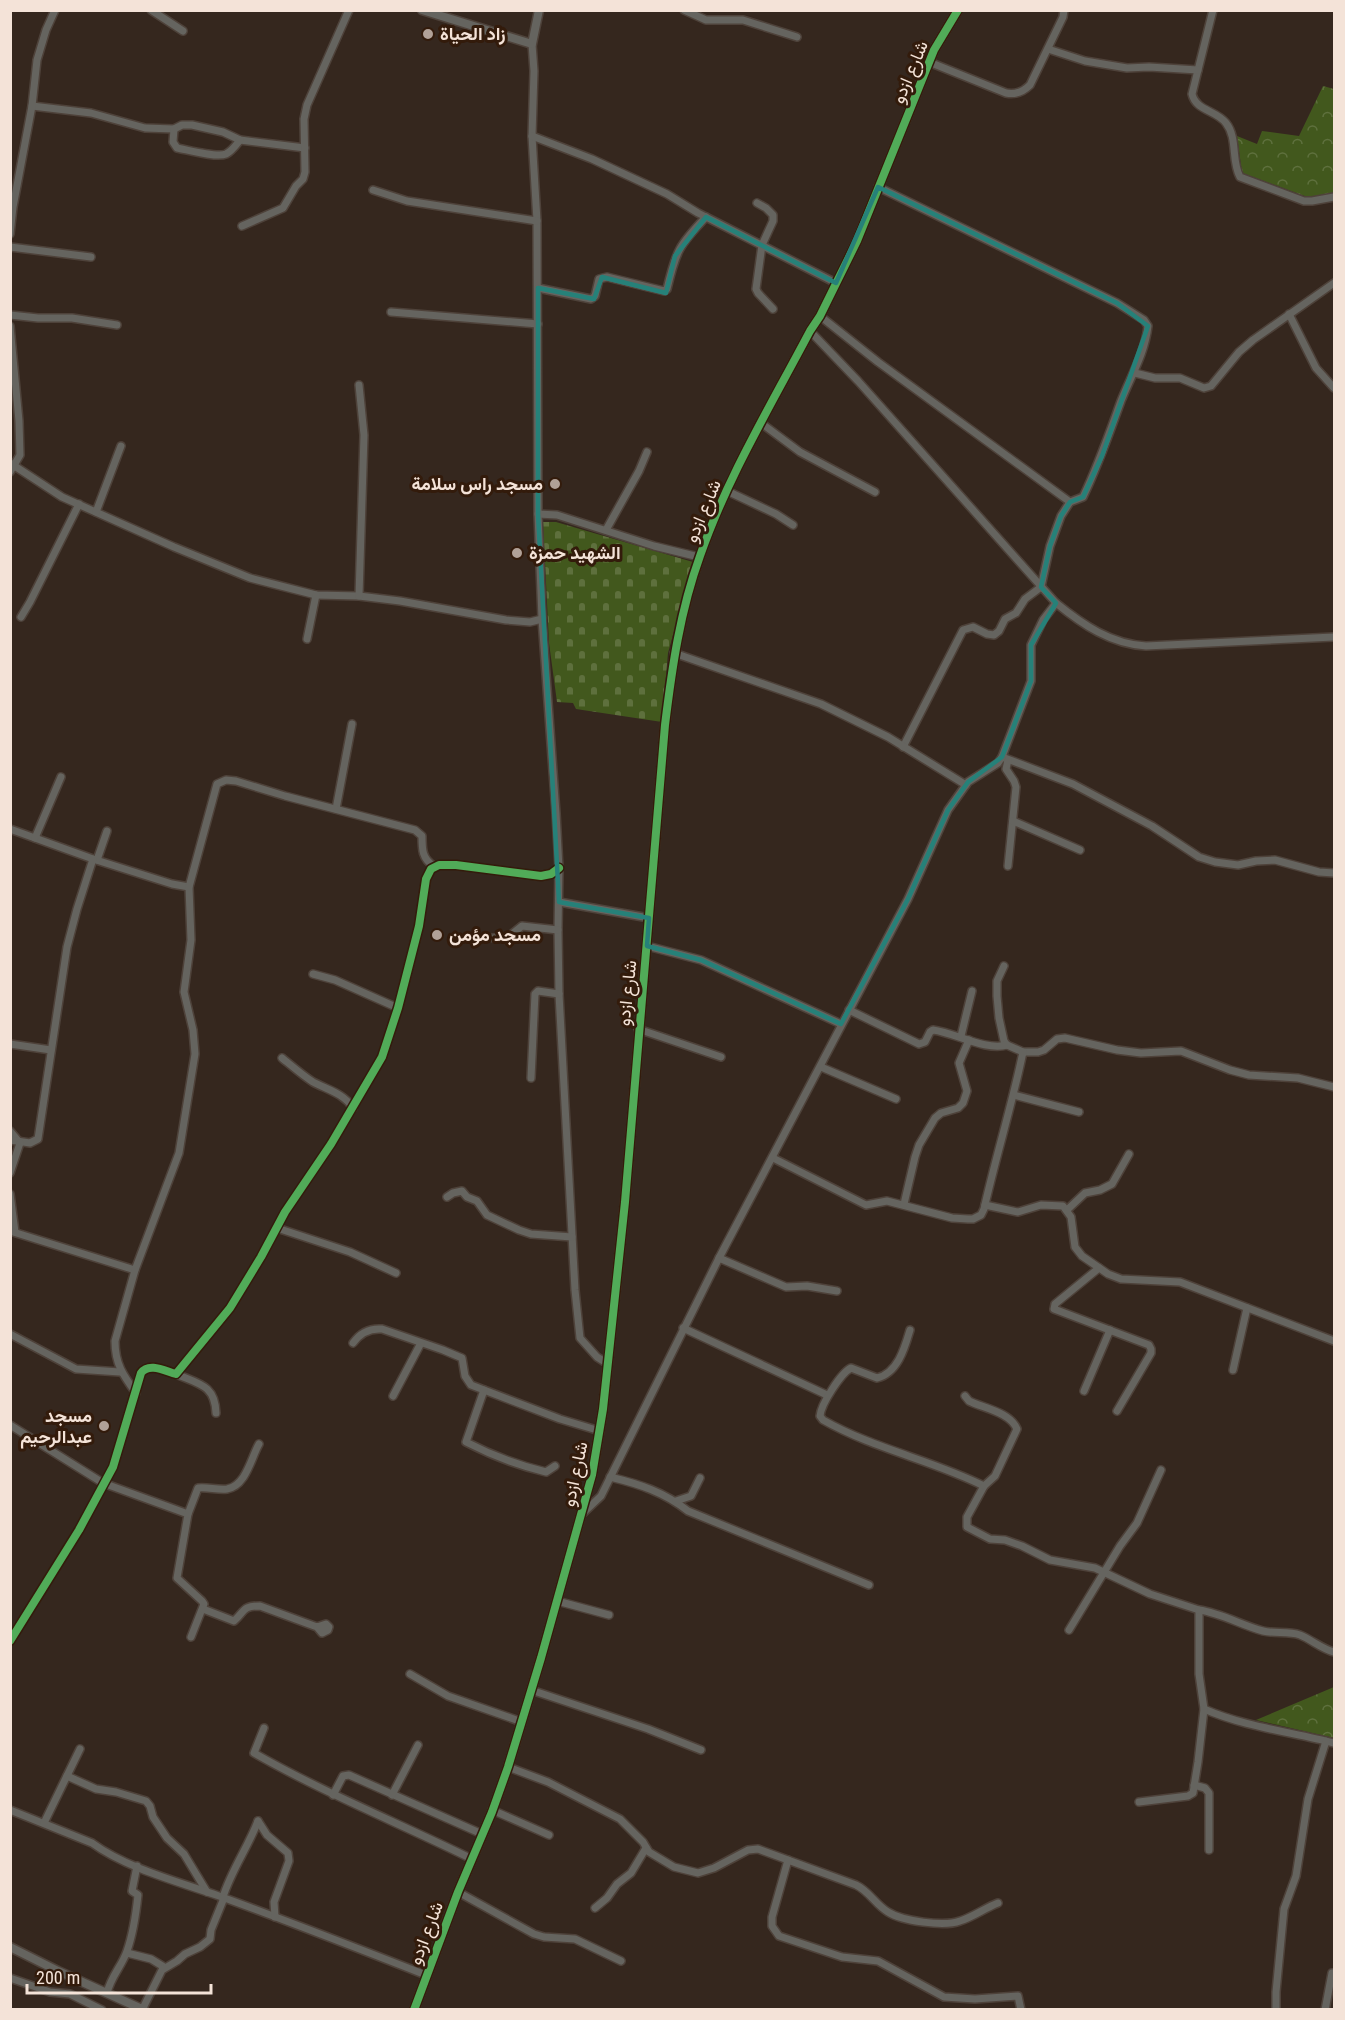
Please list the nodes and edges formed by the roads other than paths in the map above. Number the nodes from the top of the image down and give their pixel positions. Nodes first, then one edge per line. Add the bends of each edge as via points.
1 (55, 10) edge
2 (151, 10) edge
3 (349, 10) edge
4 (422, 10) edge
5 (539, 10) edge
6 (684, 10) edge
7 (958, 10) edge
8 (1064, 10) edge
9 (1213, 10) edge
10 (183, 31) dead end
11 (796, 37) dead end
12 (532, 44) junction
13 (1048, 49) junction
14 (929, 62) junction
15 (1198, 70) junction
16 (32, 106) junction
17 (174, 129) junction
18 (532, 136) junction
19 (240, 140) junction
20 (305, 147) junction
21 (878, 187) junction
22 (373, 190) dead end
23 (1335, 197) edge
24 (757, 203) dead end
25 (706, 217) junction
26 (537, 221) junction
27 (242, 226) dead end
28 (10, 234) edge
29 (762, 245) junction
30 (10, 247) edge
31 (91, 257) dead end
32 (836, 283) junction
33 (1335, 283) edge
34 (538, 288) junction
35 (773, 309) dead end
36 (392, 312) dead end
37 (1289, 314) junction
38 (10, 315) edge
39 (820, 316) junction
40 (538, 324) junction
41 (117, 325) dead end
42 (10, 326) edge
43 (810, 331) junction
44 (1135, 373) junction
45 (359, 385) dead end
46 (1335, 388) edge
47 (761, 423) junction
48 (121, 446) dead end
49 (647, 452) dead end
50 (12, 467) edge
51 (727, 491) junction
52 (875, 492) dead end
53 (1070, 502) junction
54 (79, 504) junction
55 (96, 512) junction
56 (538, 514) junction
57 (793, 525) dead end
58 (606, 530) junction
59 (699, 557) junction
60 (1041, 586) junction
61 (316, 595) junction
62 (359, 596) junction
63 (1056, 603) junction
64 (21, 617) dead end
65 (542, 619) junction
66 (1335, 637) edge
67 (307, 639) dead end
68 (674, 653) junction
69 (352, 724) dead end
70 (903, 747) junction
71 (1005, 759) junction
72 (61, 777) dead end
73 (966, 784) junction
74 (336, 809) junction
75 (1012, 821) junction
76 (10, 829) edge
77 (107, 831) dead end
78 (35, 838) junction
79 (1080, 850) dead end
80 (95, 859) junction
81 (434, 866) junction
82 (1008, 866) dead end
83 (559, 868) junction
84 (1335, 873) edge
85 (189, 887) junction
86 (559, 902) junction
87 (649, 918) junction
88 (558, 930) junction
89 (493, 938) dead end
90 (647, 946) junction
91 (1004, 966) dead end
92 (313, 974) dead end
93 (972, 991) dead end
94 (559, 994) junction
95 (398, 1008) junction
96 (849, 1010) junction
97 (841, 1024) junction
98 (638, 1029) junction
99 (961, 1036) junction
100 (969, 1040) junction
101 (10, 1044) edge
102 (1007, 1046) junction
103 (51, 1050) junction
104 (1023, 1052) junction
105 (721, 1057) dead end
106 (282, 1058) dead end
107 (821, 1067) junction
108 (531, 1078) dead end
109 (1335, 1087) edge
110 (1014, 1095) junction
111 (896, 1099) dead end
112 (353, 1108) junction
113 (1079, 1112) dead end
114 (10, 1131) edge
115 (10, 1140) edge
116 (20, 1143) junction
117 (1129, 1154) dead end
118 (773, 1158) junction
119 (10, 1173) edge
120 (10, 1194) edge
121 (447, 1197) dead end
122 (904, 1204) junction
123 (985, 1205) junction
124 (1067, 1210) junction
125 (277, 1228) junction
126 (13, 1232) edge
127 (572, 1237) junction
128 (719, 1258) junction
129 (1099, 1268) junction
130 (135, 1270) junction
131 (396, 1273) dead end
132 (837, 1291) dead end
133 (1247, 1308) junction
134 (683, 1328) junction
135 (910, 1329) dead end
136 (1110, 1330) junction
137 (10, 1334) edge
138 (1335, 1341) edge
139 (353, 1343) dead end
140 (421, 1343) junction
141 (608, 1364) junction
142 (1233, 1370) dead end
143 (120, 1372) junction
144 (176, 1374) junction
145 (484, 1390) junction
146 (1084, 1391) dead end
147 (136, 1393) junction
148 (827, 1395) junction
149 (393, 1396) dead end
150 (965, 1396) dead end
151 (1117, 1411) dead end
152 (216, 1413) dead end
153 (10, 1425) edge
154 (600, 1431) junction
155 (259, 1444) dead end
156 (555, 1466) dead end
157 (1161, 1470) dead end
158 (610, 1477) junction
159 (700, 1478) dead end
160 (104, 1483) junction
161 (984, 1486) junction
162 (676, 1501) junction
163 (188, 1514) junction
164 (582, 1514) junction
165 (1105, 1571) junction
166 (869, 1585) dead end
167 (556, 1601) junction
168 (203, 1609) junction
169 (1199, 1610) junction
170 (609, 1615) dead end
171 (317, 1627) dead end
172 (1069, 1630) dead end
173 (191, 1637) dead end
174 (10, 1641) edge
175 (1335, 1652) edge
176 (410, 1674) dead end
177 (531, 1690) junction
178 (1204, 1709) junction
179 (522, 1722) junction
180 (264, 1728) dead end
181 (1326, 1741) junction
182 (1335, 1743) edge
183 (418, 1745) dead end
184 (80, 1749) dead end
185 (700, 1750) dead end
186 (508, 1767) junction
187 (67, 1776) junction
188 (1194, 1785) junction
189 (333, 1795) junction
190 (392, 1795) junction
191 (1139, 1802) dead end
192 (10, 1810) edge
193 (492, 1810) junction
194 (44, 1823) junction
195 (482, 1834) junction
196 (549, 1835) dead end
197 (646, 1848) junction
198 (1209, 1850) dead end
199 (472, 1859) junction
200 (788, 1860) junction
201 (137, 1866) junction
202 (207, 1892) junction
203 (458, 1892) junction
204 (224, 1898) junction
205 (998, 1904) dead end
206 (594, 1908) dead end
207 (275, 1917) junction
208 (10, 1947) edge
209 (127, 1953) junction
210 (621, 1961) dead end
211 (164, 1967) junction
212 (1332, 1973) dead end
213 (426, 1975) junction
214 (10, 1978) edge
215 (107, 1993) junction
216 (143, 2009) edge
217 (102, 2010) edge
218 (414, 2010) edge
219 (1021, 2010) edge
220 (1276, 2010) edge
221 (1325, 2010) edge

1 - 16 street via 37,60
2 - 10 street
3 - 20 street via 307,105
4 - 12 street
5 - 12 street
6 - 11 street via 706,20 743,20
7 - 14 street, شارع ازدو
8 - 13 street
9 - 15 street
12 - 18 street
13 - 14 street via 1030,86 1014,94
13 - 15 street via 1085,61 1127,68
14 - 21 street, شارع ازدو
15 - 23 street via 1193,100 1221,116 1228,125 1240,177 1304,201
16 - 17 street via 91,113 145,128
16 - 28 street
17 - 19 street via 182,125 204,127
17 - 19 street via 173,142 177,148 223,155
18 - 25 street via 592,159
18 - 26 street
19 - 20 street
20 - 27 street via 303,179 283,208
21 - 32 street, شارع ازدو
21 - 44 street via 1117,303 1144,320 1148,326
22 - 26 street via 407,201
24 - 29 street via 773,215
25 - 29 street
25 - 34 street via 685,238 664,291 606,277 599,279 591,299
26 - 34 street
29 - 32 street
29 - 35 street via 756,289
30 - 31 street
32 - 39 street, شارع ازدو
33 - 37 street
34 - 40 street
36 - 40 street
37 - 44 street via 1239,352 1211,386 1204,388 1180,378
37 - 46 street via 1316,368
38 - 41 street
39 - 43 street, شارع ازدو
39 - 53 street
40 - 56 street
42 - 50 street via 20,455
43 - 47 street, شارع ازدو
43 - 60 street
44 - 53 street via 1083,497
45 - 62 street via 364,435
47 - 51 street, شارع ازدو
47 - 52 street via 800,452
48 - 55 street
49 - 58 street
50 - 54 street
51 - 57 street
51 - 59 street, شارع ازدو
53 - 60 street via 1050,546
54 - 55 street
54 - 64 street
55 - 61 street via 250,578
56 - 58 street via 557,515
56 - 65 street
58 - 59 street
59 - 68 street, شارع ازدو
60 - 63 street
60 - 70 street via 1016,613 1005,619 994,635 973,627 963,630
61 - 62 street
61 - 67 street
62 - 65 street via 506,620
63 - 66 street via 1083,625 1129,645
63 - 71 street via 1031,645 1031,681
65 - 83 street
68 - 70 street via 821,704
68 - 87 street, شارع ازدو
69 - 74 street
70 - 73 street
71 - 73 street
71 - 75 street via 1016,787
71 - 84 street via 1073,783 1215,862 1238,865 1275,860
72 - 78 street
73 - 96 street via 948,810 908,899
74 - 81 street via 419,832 425,858
74 - 85 street via 236,781 217,784
75 - 79 street
75 - 82 street
76 - 78 street
77 - 80 street
78 - 80 street
80 - 85 street
80 - 103 street via 67,947
81 - 83 street via 456,865 541,876
81 - 95 street via 426,879 419,926
83 - 86 street
85 - 130 street via 191,940 184,992 195,1054 179,1153
86 - 87 street
86 - 88 street
87 - 90 street, شارع ازدو
88 - 89 street via 522,926 507,938
88 - 94 street
90 - 97 street via 700,960
90 - 98 street, شارع ازدو
91 - 102 street via 997,981 997,996
92 - 95 street
93 - 99 street
94 - 108 street via 535,994
94 - 127 street
95 - 112 street via 382,1057
96 - 97 street
96 - 99 street via 919,1044 933,1030
97 - 107 street
98 - 105 street
98 - 141 street, شارع ازدو
99 - 100 street
100 - 102 street
100 - 122 street via 959,1063 967,1092 963,1103 934,1118 919,1145
101 - 103 street
102 - 104 street
103 - 116 street via 38,1139
104 - 109 street via 1044,1050 1057,1039 1065,1038 1142,1053 1181,1051 1249,1075 1298,1078
104 - 110 street
106 - 112 street via 315,1083 332,1089
107 - 111 street
107 - 118 street
110 - 113 street
110 - 123 street
112 - 125 street
114 - 116 street
115 - 116 street
116 - 119 street
117 - 124 street via 1113,1184 1085,1193
118 - 122 street via 866,1205 887,1201
118 - 128 street
120 - 126 street
121 - 127 street via 462,1191 477,1201 487,1215 519,1230
122 - 123 street via 968,1219 981,1215
123 - 124 street via 1018,1212 1041,1205 1058,1205
124 - 129 street via 1074,1247
125 - 131 street via 350,1252
125 - 144 street via 230,1308
126 - 130 street
127 - 141 street via 580,1338
128 - 132 street via 786,1287
128 - 134 street
129 - 133 street via 1121,1279 1180,1282
129 - 136 street via 1055,1304 1054,1309
130 - 143 street via 115,1341
133 - 138 street
133 - 142 street
134 - 148 street
134 - 158 street
135 - 148 street via 903,1354 885,1375 877,1378 851,1368
136 - 146 street
136 - 151 street via 1152,1349
137 - 143 street via 76,1369
139 - 140 street via 359,1335 374,1329 388,1330
140 - 145 street via 462,1358 467,1381
140 - 149 street
141 - 154 street, شارع ازدو
143 - 147 street
144 - 147 street via 144,1368
144 - 152 street via 214,1395
145 - 154 street
145 - 156 street via 466,1442 526,1468 546,1472
147 - 160 street via 113,1467
148 - 161 street via 820,1416 823,1420 867,1443
150 - 161 street via 1007,1417 1017,1429 995,1476
153 - 160 street
154 - 164 street, شارع ازدو
155 - 163 street via 236,1486 198,1488
157 - 165 street via 1137,1523
158 - 162 street via 641,1485
158 - 164 street via 601,1496
159 - 162 street via 691,1496
160 - 163 street
160 - 174 street
161 - 165 street via 967,1517 967,1527 972,1531 1022,1546 1050,1560
162 - 166 street via 688,1511
163 - 168 street via 177,1578 202,1601
164 - 167 street, شارع ازدو
165 - 169 street via 1150,1594
165 - 172 street
167 - 170 street
167 - 177 street, شارع ازدو
168 - 171 street via 234,1621 241,1611 260,1606
168 - 173 street
169 - 175 street via 1267,1632 1290,1632
169 - 178 street via 1199,1674
176 - 179 street via 448,1696
177 - 179 street, شارع ازدو
177 - 185 street
178 - 181 street
178 - 188 street
179 - 186 street, شارع ازدو
180 - 189 street via 254,1753
181 - 182 street
181 - 220 street via 1308,1799 1296,1876 1284,1909
183 - 190 street
184 - 187 street
186 - 193 street, شارع ازدو
186 - 197 street via 548,1782 620,1819
187 - 194 street
187 - 202 street via 96,1789 146,1801 167,1838 184,1854
188 - 191 street via 1188,1796
188 - 198 street via 1209,1793
189 - 190 street via 346,1775
189 - 199 street
190 - 195 street
192 - 194 street
193 - 195 street, شارع ازدو
193 - 196 street
194 - 201 street
195 - 199 street, شارع ازدو
197 - 200 street via 674,1867 698,1873 748,1850 758,1849
197 - 206 street via 631,1873
199 - 203 street, شارع ازدو
200 - 205 street via 862,1888 888,1912 911,1920 960,1922
200 - 219 street via 772,1917 772,1926 779,1936 842,1957 878,1961 944,1997 1018,1996
201 - 202 street
201 - 209 street via 132,1891 138,1895 137,1907
202 - 204 street
203 - 210 street via 534,1934 575,1939
203 - 213 street, شارع ازدو
204 - 207 street
204 - 207 street via 228,1879 258,1821 267,1835 288,1853 289,1861 274,1902
204 - 211 street via 210,1939
207 - 213 street
208 - 215 street
209 - 211 street
209 - 215 street
211 - 216 street
212 - 221 street
213 - 218 street, شارع ازدو
214 - 217 street via 50,1992 70,1994
215 - 216 street

